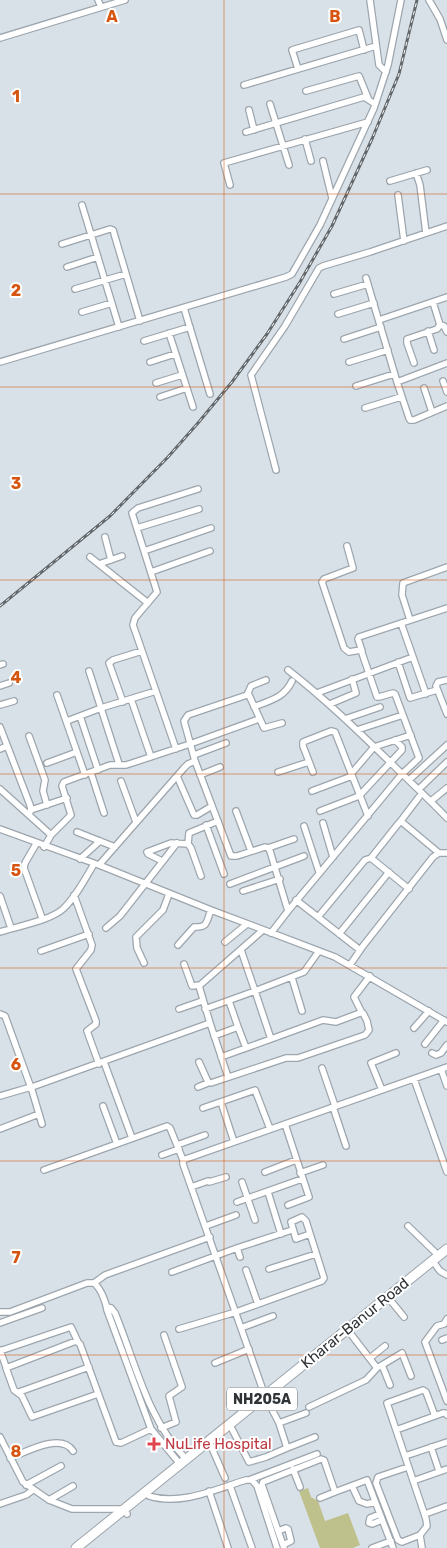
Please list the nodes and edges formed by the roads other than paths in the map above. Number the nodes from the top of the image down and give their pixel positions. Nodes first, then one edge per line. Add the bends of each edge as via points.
1 (98, 0) edge
2 (122, 0) edge
3 (370, 0) edge
4 (428, 0) edge
5 (398, 1) edge
6 (101, 7) junction
7 (0, 38) edge
8 (447, 40) edge
9 (376, 46) junction
10 (364, 50) junction
11 (298, 69) junction
12 (386, 72) junction
13 (244, 85) dead end
14 (306, 91) dead end
15 (368, 98) junction
16 (270, 104) dead end
17 (375, 104) junction
18 (248, 110) dead end
19 (368, 122) junction
20 (276, 124) junction
21 (254, 130) junction
22 (246, 132) dead end
23 (305, 139) junction
24 (283, 146) junction
25 (311, 161) dead end
26 (323, 161) dead end
27 (289, 165) dead end
28 (427, 170) dead end
29 (416, 173) junction
30 (390, 181) dead end
31 (230, 185) dead end
32 (398, 195) dead end
33 (332, 198) junction
34 (82, 205) dead end
35 (447, 226) edge
36 (426, 233) junction
37 (91, 235) junction
38 (404, 241) junction
39 (62, 244) dead end
40 (98, 257) junction
41 (68, 267) dead end
42 (126, 274) junction
43 (366, 278) dead end
44 (105, 280) junction
45 (368, 284) junction
46 (75, 289) dead end
47 (334, 294) dead end
48 (447, 297) edge
49 (112, 302) junction
50 (433, 302) junction
51 (374, 303) junction
52 (184, 308) junction
53 (82, 312) dead end
54 (338, 314) dead end
55 (140, 320) junction
56 (379, 320) junction
57 (440, 325) junction
58 (118, 326) junction
59 (190, 327) junction
60 (381, 327) junction
61 (428, 332) junction
62 (447, 332) edge
63 (169, 333) junction
64 (344, 339) dead end
65 (144, 341) dead end
66 (388, 350) junction
67 (434, 350) dead end
68 (175, 354) junction
69 (0, 362) edge
70 (150, 362) dead end
71 (349, 362) dead end
72 (414, 362) dead end
73 (447, 363) edge
74 (182, 374) junction
75 (394, 374) junction
76 (443, 380) dead end
77 (397, 382) junction
78 (156, 383) dead end
79 (356, 386) dead end
80 (187, 388) junction
81 (424, 388) dead end
82 (447, 392) edge
83 (210, 394) dead end
84 (160, 397) dead end
85 (402, 397) junction
86 (447, 406) edge
87 (193, 407) dead end
88 (365, 408) dead end
89 (432, 412) junction
90 (276, 470) dead end
91 (198, 489) dead end
92 (199, 510) dead end
93 (137, 528) junction
94 (211, 528) dead end
95 (105, 537) dead end
96 (347, 546) dead end
97 (144, 551) junction
98 (210, 551) dead end
99 (122, 556) dead end
100 (90, 557) dead end
101 (111, 560) junction
102 (99, 564) junction
103 (447, 567) edge
104 (151, 572) junction
105 (148, 603) junction
106 (447, 608) edge
107 (410, 620) junction
108 (401, 623) junction
109 (362, 651) junction
110 (142, 652) junction
111 (413, 657) junction
112 (398, 662) junction
113 (288, 670) dead end
114 (89, 671) dead end
115 (369, 673) junction
116 (352, 679) junction
117 (266, 680) dead end
118 (447, 680) edge
119 (292, 681) dead end
120 (9, 683) dead end
121 (0, 686) edge
122 (437, 690) junction
123 (156, 691) junction
124 (248, 693) junction
125 (317, 693) junction
126 (426, 694) junction
127 (57, 695) dead end
128 (377, 696) junction
129 (131, 699) junction
130 (14, 701) dead end
131 (123, 702) junction
132 (330, 704) junction
133 (0, 705) edge
134 (254, 707) junction
135 (380, 707) junction
136 (101, 708) junction
137 (447, 714) edge
138 (403, 715) junction
139 (80, 716) junction
140 (259, 719) junction
141 (345, 719) junction
142 (67, 721) junction
143 (385, 721) junction
144 (282, 723) dead end
145 (0, 727) edge
146 (357, 730) junction
147 (411, 735) junction
148 (29, 736) dead end
149 (396, 740) junction
150 (226, 743) dead end
151 (190, 744) junction
152 (447, 745) edge
153 (8, 746) junction
154 (374, 747) junction
155 (0, 749) edge
156 (176, 749) junction
157 (77, 752) junction
158 (150, 757) junction
159 (194, 758) junction
160 (309, 762) junction
161 (390, 762) junction
162 (447, 762) edge
163 (47, 763) dead end
164 (119, 764) junction
165 (220, 767) dead end
166 (98, 770) junction
167 (278, 772) dead end
168 (313, 772) dead end
169 (88, 774) junction
170 (402, 774) junction
171 (200, 775) junction
172 (351, 775) junction
173 (177, 776) junction
174 (409, 780) junction
175 (121, 781) dead end
176 (447, 788) edge
177 (0, 789) edge
178 (419, 789) junction
179 (312, 791) dead end
180 (359, 796) junction
181 (419, 797) dead end
182 (66, 798) junction
183 (431, 801) junction
184 (47, 805) junction
185 (212, 806) junction
186 (320, 811) dead end
187 (30, 812) junction
188 (236, 812) dead end
189 (104, 813) dead end
190 (446, 815) edge
191 (368, 816) junction
192 (218, 821) junction
193 (136, 822) junction
194 (400, 822) junction
195 (323, 823) dead end
196 (206, 825) junction
197 (304, 826) dead end
198 (0, 830) edge
199 (77, 832) dead end
200 (51, 835) junction
201 (294, 840) dead end
202 (100, 841) junction
203 (178, 843) junction
204 (36, 844) junction
205 (188, 844) junction
206 (44, 846) junction
207 (115, 847) junction
208 (268, 848) junction
209 (251, 851) junction
210 (439, 853) junction
211 (447, 853) edge
212 (304, 856) dead end
213 (333, 857) junction
214 (371, 858) junction
215 (80, 859) junction
216 (162, 861) junction
217 (96, 865) junction
218 (275, 867) junction
219 (319, 872) junction
220 (389, 872) junction
221 (224, 874) dead end
222 (201, 876) dead end
223 (280, 879) junction
224 (144, 884) junction
225 (230, 884) dead end
226 (409, 889) junction
227 (244, 891) dead end
228 (169, 894) junction
229 (74, 895) junction
230 (0, 898) edge
231 (296, 900) junction
232 (211, 910) junction
233 (288, 911) junction
234 (318, 917) junction
235 (42, 918) junction
236 (247, 924) junction
237 (12, 928) junction
238 (106, 928) dead end
239 (263, 930) junction
240 (0, 932) edge
241 (271, 933) junction
242 (89, 934) junction
243 (339, 934) junction
244 (225, 942) dead end
245 (178, 945) dead end
246 (241, 950) junction
247 (360, 950) junction
248 (40, 951) dead end
249 (319, 951) junction
250 (144, 963) dead end
251 (184, 964) dead end
252 (350, 965) junction
253 (370, 976) junction
254 (292, 978) junction
255 (200, 985) junction
256 (255, 991) junction
257 (202, 1001) junction
258 (229, 1001) junction
259 (179, 1009) dead end
260 (205, 1009) junction
261 (302, 1011) dead end
262 (429, 1011) junction
263 (362, 1013) junction
264 (0, 1014) edge
265 (445, 1021) edge
266 (210, 1024) junction
267 (238, 1027) junction
268 (414, 1028) dead end
269 (214, 1036) junction
270 (271, 1039) junction
271 (425, 1044) dead end
272 (447, 1045) edge
273 (246, 1048) junction
274 (396, 1053) dead end
275 (432, 1053) dead end
276 (221, 1058) junction
277 (199, 1062) dead end
278 (102, 1063) junction
279 (322, 1068) dead end
280 (444, 1068) edge
281 (228, 1077) junction
282 (414, 1079) junction
283 (208, 1083) junction
284 (447, 1086) edge
285 (31, 1087) junction
286 (198, 1087) dead end
287 (382, 1090) junction
288 (0, 1096) edge
289 (221, 1102) junction
290 (103, 1106) dead end
291 (334, 1107) junction
292 (204, 1108) dead end
293 (39, 1114) junction
294 (42, 1124) dead end
295 (285, 1124) junction
296 (0, 1129) edge
297 (270, 1129) junction
298 (205, 1135) dead end
299 (132, 1138) junction
300 (234, 1142) junction
301 (117, 1144) junction
302 (346, 1146) dead end
303 (178, 1147) junction
304 (162, 1155) dead end
305 (183, 1160) junction
306 (296, 1160) junction
307 (323, 1165) dead end
308 (44, 1170) dead end
309 (265, 1172) dead end
310 (447, 1172) edge
311 (301, 1176) junction
312 (226, 1177) dead end
313 (242, 1182) dead end
314 (191, 1187) junction
315 (268, 1192) junction
316 (248, 1199) junction
317 (237, 1202) dead end
318 (288, 1205) dead end
319 (236, 1215) dead end
320 (255, 1220) dead end
321 (206, 1226) junction
322 (408, 1226) dead end
323 (292, 1230) junction
324 (281, 1234) junction
325 (310, 1234) junction
326 (210, 1237) junction
327 (237, 1248) junction
328 (447, 1249) edge
329 (316, 1254) junction
330 (216, 1256) junction
331 (240, 1257) dead end
332 (440, 1258) edge
333 (269, 1269) dead end
334 (246, 1270) dead end
335 (172, 1272) dead end
336 (447, 1275) edge
337 (94, 1282) junction
338 (391, 1301) junction
339 (258, 1304) junction
340 (107, 1307) junction
341 (42, 1308) dead end
342 (0, 1312) edge
343 (236, 1312) junction
344 (273, 1316) dead end
345 (404, 1317) dead end
346 (447, 1319) edge
347 (0, 1323) edge
348 (241, 1328) junction
349 (179, 1329) dead end
350 (350, 1333) junction
351 (164, 1335) dead end
352 (78, 1342) junction
353 (385, 1346) dead end
354 (249, 1349) junction
355 (0, 1350) edge
356 (370, 1358) junction
357 (215, 1363) dead end
358 (380, 1366) junction
359 (6, 1367) junction
360 (89, 1367) junction
361 (411, 1376) dead end
362 (390, 1386) dead end
363 (19, 1392) junction
364 (98, 1394) junction
365 (266, 1398) junction
366 (447, 1401) edge
367 (310, 1406) dead end
368 (306, 1413) dead end
369 (447, 1415) edge
370 (434, 1416) junction
371 (279, 1423) junction
372 (161, 1428) junction
373 (152, 1429) junction
374 (232, 1429) junction
375 (396, 1430) junction
376 (0, 1437) edge
377 (315, 1437) dead end
378 (447, 1442) edge
379 (211, 1446) junction
380 (431, 1447) junction
381 (287, 1448) junction
382 (73, 1450) dead end
383 (317, 1454) dead end
384 (405, 1456) junction
385 (10, 1458) junction
386 (61, 1466) dead end
387 (180, 1466) junction
388 (408, 1467) junction
389 (293, 1469) junction
390 (447, 1469) edge
391 (439, 1471) junction
392 (226, 1478) dead end
393 (250, 1480) junction
394 (413, 1481) junction
395 (26, 1485) junction
396 (73, 1486) dead end
397 (230, 1486) junction
398 (352, 1486) junction
399 (300, 1487) dead end
400 (33, 1490) junction
401 (209, 1491) junction
402 (335, 1492) junction
403 (149, 1496) junction
404 (320, 1498) dead end
405 (49, 1500) junction
406 (375, 1502) junction
407 (0, 1504) edge
408 (447, 1506) edge
409 (126, 1512) junction
410 (380, 1514) junction
411 (425, 1514) junction
412 (382, 1520) junction
413 (278, 1531) junction
414 (420, 1535) junction
415 (390, 1541) junction
416 (281, 1547) edge
417 (76, 1548) edge
418 (85, 1548) edge
419 (228, 1548) edge
420 (252, 1548) edge
421 (372, 1548) edge
422 (393, 1548) edge
423 (422, 1548) edge

1 - 6 street
2 - 6 street
3 - 9 street
4 - 8 street via 440,19
5 - 12 street
6 - 7 street
9 - 10 street
9 - 12 street via 379,66
10 - 11 street
10 - 11 street via 359,30 292,50
11 - 13 street
12 - 17 street
14 - 15 street via 357,76 361,78
15 - 17 street
15 - 20 street
16 - 20 street
17 - 19 street
18 - 21 street
19 - 23 street
19 - 33 street
20 - 21 street
20 - 24 street
21 - 22 street
23 - 24 street
23 - 25 street
24 - 27 street
24 - 31 street via 224,163
26 - 33 street
28 - 29 street
29 - 30 street
29 - 36 street
32 - 38 street
33 - 52 street via 320,226 290,276
34 - 37 street
35 - 36 street
36 - 38 street
37 - 39 street
37 - 40 street
37 - 42 street via 113,230
38 - 90 street via 321,266 252,373
40 - 41 street
40 - 44 street
42 - 44 street
42 - 55 street
43 - 45 street
44 - 46 street
44 - 49 street
45 - 47 street
45 - 51 street
48 - 50 street
49 - 53 street
49 - 58 street
50 - 56 street
50 - 57 street
51 - 54 street
51 - 56 street
52 - 55 street
52 - 59 street
55 - 58 street
56 - 60 street
57 - 61 street
57 - 62 street
58 - 69 street
59 - 63 street
59 - 83 street
60 - 64 street
60 - 66 street
61 - 67 street
61 - 72 street via 407,339
63 - 65 street
63 - 68 street
66 - 71 street
66 - 75 street
68 - 70 street
68 - 74 street
73 - 77 street
74 - 78 street
74 - 80 street
75 - 77 street
75 - 79 street
76 - 82 street
77 - 85 street
80 - 84 street
80 - 87 street
81 - 89 street
85 - 88 street
85 - 89 street via 410,420
86 - 89 street
91 - 93 street via 135,510 132,513
92 - 93 street
93 - 97 street
94 - 97 street
95 - 101 street
96 - 109 street via 353,568 322,582 344,648 348,652
97 - 104 street
98 - 104 street
99 - 101 street
100 - 102 street
101 - 102 street
102 - 105 street
103 - 107 street via 403,583 402,595
104 - 105 street via 157,592
105 - 110 street via 133,621
106 - 107 street
107 - 108 street
108 - 109 street via 358,637
108 - 111 street
109 - 115 street
110 - 123 street
110 - 131 street via 109,663
111 - 112 street
111 - 126 street
112 - 115 street
112 - 126 street via 410,698
113 - 125 street
114 - 136 street
115 - 116 street
115 - 128 street
116 - 125 street
116 - 132 street via 356,693
117 - 124 street via 252,686
118 - 122 street via 436,684
119 - 134 street via 284,694
120 - 121 street
122 - 126 street
122 - 137 street
123 - 129 street
123 - 156 street
124 - 134 street
124 - 151 street via 186,716 184,721
125 - 132 street
127 - 142 street
128 - 135 street
128 - 138 street via 395,693
129 - 131 street
129 - 158 street
130 - 133 street
131 - 136 street
132 - 141 street
134 - 140 street
135 - 141 street
135 - 143 street
136 - 139 street
136 - 164 street
138 - 143 street
138 - 147 street
139 - 142 street
139 - 166 street
140 - 144 street via 264,728
140 - 151 street
141 - 146 street
142 - 157 street
143 - 146 street
145 - 153 street
146 - 154 street
147 - 149 street
147 - 170 street via 419,758
148 - 184 street via 45,780
149 - 154 street
149 - 161 street via 402,748
150 - 159 street
151 - 156 street
151 - 159 street
152 - 174 street
153 - 155 street
153 - 187 street
154 - 161 street
154 - 172 street
156 - 158 street
157 - 163 street
157 - 169 street
158 - 164 street
159 - 171 street
159 - 173 street
160 - 167 street
160 - 168 street
160 - 172 street via 303,742 333,731
161 - 170 street
161 - 180 street
162 - 178 street
164 - 166 street
165 - 171 street
166 - 169 street
169 - 182 street via 63,784
169 - 189 street
170 - 174 street
170 - 191 street
171 - 185 street
172 - 179 street
172 - 180 street
173 - 185 street via 194,815
173 - 193 street
174 - 178 street
175 - 193 street
176 - 183 street
177 - 187 street
178 - 183 street
180 - 186 street
180 - 191 street
181 - 194 street
182 - 184 street
182 - 200 street via 71,815
183 - 190 street
184 - 187 street
185 - 192 street
187 - 200 street
188 - 209 street
191 - 213 street
192 - 196 street
192 - 209 street via 231,856
193 - 207 street
194 - 210 street
194 - 214 street
195 - 213 street
196 - 205 street via 189,833
196 - 221 street
197 - 219 street
198 - 204 street
199 - 202 street
200 - 206 street
201 - 208 street
202 - 207 street
202 - 215 street
203 - 205 street
203 - 216 street
203 - 216 street via 147,852
204 - 206 street
204 - 235 street via 24,868
205 - 222 street
206 - 215 street
207 - 217 street
208 - 209 street
208 - 218 street
210 - 211 street
210 - 226 street
212 - 218 street
213 - 219 street
214 - 220 street
214 - 234 street via 365,860
215 - 217 street
216 - 224 street
217 - 224 street
217 - 229 street
218 - 223 street
218 - 225 street
219 - 231 street
220 - 226 street
220 - 243 street
223 - 227 street
223 - 233 street
224 - 228 street
224 - 238 street via 120,916
226 - 247 street
228 - 232 street
228 - 250 street via 163,910 136,939
229 - 235 street via 60,911
229 - 242 street
230 - 237 street
231 - 233 street
231 - 234 street
232 - 236 street
232 - 245 street via 203,927 194,927
233 - 241 street
234 - 243 street
235 - 237 street
236 - 239 street
236 - 244 street
237 - 240 street
239 - 241 street
239 - 246 street
241 - 249 street
242 - 248 street
242 - 278 street via 92,948 76,969 96,1022 87,1031
243 - 247 street
246 - 255 street
246 - 256 street
247 - 252 street
249 - 252 street
249 - 254 street via 306,971
251 - 255 street via 192,986
252 - 253 street
253 - 262 street
253 - 263 street via 354,997
254 - 256 street
254 - 261 street
255 - 257 street
256 - 258 street
256 - 270 street
257 - 259 street
257 - 260 street
258 - 260 street
258 - 267 street
260 - 266 street
262 - 265 street
262 - 268 street
263 - 270 street via 334,1022 323,1020
263 - 281 street via 368,1024 368,1034
264 - 285 street via 5,1016
265 - 271 street
266 - 269 street
266 - 278 street
267 - 269 street
267 - 273 street
269 - 276 street
270 - 273 street
272 - 275 street via 441,1053
273 - 276 street
274 - 287 street via 371,1063
276 - 281 street
277 - 283 street
278 - 285 street
278 - 299 street
279 - 291 street
280 - 282 street
280 - 284 street
281 - 283 street
282 - 287 street
282 - 310 street
283 - 286 street
285 - 288 street
285 - 293 street
287 - 291 street
289 - 292 street
289 - 297 street via 255,1090
289 - 300 street
290 - 301 street
291 - 295 street
291 - 302 street
293 - 294 street
293 - 296 street
295 - 297 street
295 - 306 street
297 - 300 street
298 - 303 street
299 - 301 street
299 - 303 street via 168,1126
300 - 305 street
301 - 308 street
303 - 304 street
303 - 305 street
305 - 314 street
306 - 309 street
306 - 311 street
307 - 311 street
311 - 315 street
311 - 318 street via 309,1197
312 - 314 street
313 - 316 street
314 - 321 street
315 - 316 street
315 - 324 street
316 - 317 street
316 - 320 street
319 - 321 street
321 - 326 street
322 - 332 street
323 - 324 street
323 - 325 street via 296,1239
323 - 325 street via 291,1222 303,1217
324 - 327 street
325 - 329 street
326 - 330 street
326 - 337 street via 105,1275
327 - 330 street
327 - 331 street
328 - 332 highway, Kharar-Banur Road / NH205A
329 - 333 street
329 - 339 street via 323,1281
330 - 335 street
330 - 343 street
332 - 336 street via 440,1271
332 - 338 highway, NH205A
332 - 365 highway, Kharar-Banur Road / NH205A
334 - 339 street
337 - 340 street
337 - 342 street via 10,1312
338 - 345 street
338 - 350 highway, NH205A
339 - 343 street
340 - 372 street via 115,1313
340 - 373 street
341 - 347 street
343 - 348 street
343 - 349 street
344 - 348 street
346 - 366 street via 425,1342
348 - 354 street
350 - 356 street
350 - 365 highway, NH205A
351 - 372 street via 182,1387 169,1396 176,1422
352 - 355 street via 71,1327
352 - 359 street
352 - 360 street
353 - 356 street
354 - 357 street
354 - 365 street
355 - 359 street
356 - 358 street
358 - 361 street via 402,1352
358 - 362 street
358 - 367 street via 366,1380
359 - 363 street via 14,1390
360 - 363 street
360 - 364 street
363 - 364 street via 32,1417
364 - 373 street via 118,1443
365 - 371 street
365 - 374 highway, NH205A
365 - 387 highway, Kharar-Banur Road / NH205A
368 - 371 street
369 - 370 street
370 - 375 street
370 - 375 street via 423,1390 389,1401 387,1404
371 - 381 street
372 - 387 street via 173,1446
373 - 387 street
374 - 379 highway, NH205A
374 - 381 street via 249,1462
375 - 384 street
376 - 385 street
377 - 381 street
378 - 380 street
379 - 387 highway, NH205A
379 - 392 street
380 - 384 street
380 - 391 street
382 - 385 street via 66,1444 54,1443
383 - 393 street
384 - 388 street
385 - 395 street
386 - 395 street
387 - 403 highway, NH205A
387 - 409 highway, Kharar-Banur Road / NH205A
388 - 394 street
388 - 414 street via 378,1477 376,1483 398,1540 402,1542
389 - 399 street
389 - 402 street via 322,1459
389 - 413 street via 266,1479 262,1485
390 - 391 street
391 - 394 street
393 - 397 street
393 - 416 street via 257,1486
394 - 411 street
395 - 400 street
396 - 405 street
397 - 401 street
397 - 420 street
398 - 402 street
398 - 406 street via 359,1501
398 - 406 street via 367,1480
400 - 405 street
400 - 407 street
401 - 403 street via 167,1500
401 - 419 street
402 - 404 street
403 - 409 highway, NH205A
405 - 409 street via 72,1509
406 - 410 street
408 - 411 street
409 - 417 highway, Kharar-Banur Road / NH205A
409 - 418 highway, NH205A
410 - 412 street
410 - 412 street via 370,1518 370,1523
411 - 414 street via 427,1526
412 - 415 street
413 - 416 street
413 - 416 street via 286,1528 291,1541
414 - 423 street
415 - 421 street
415 - 422 street

